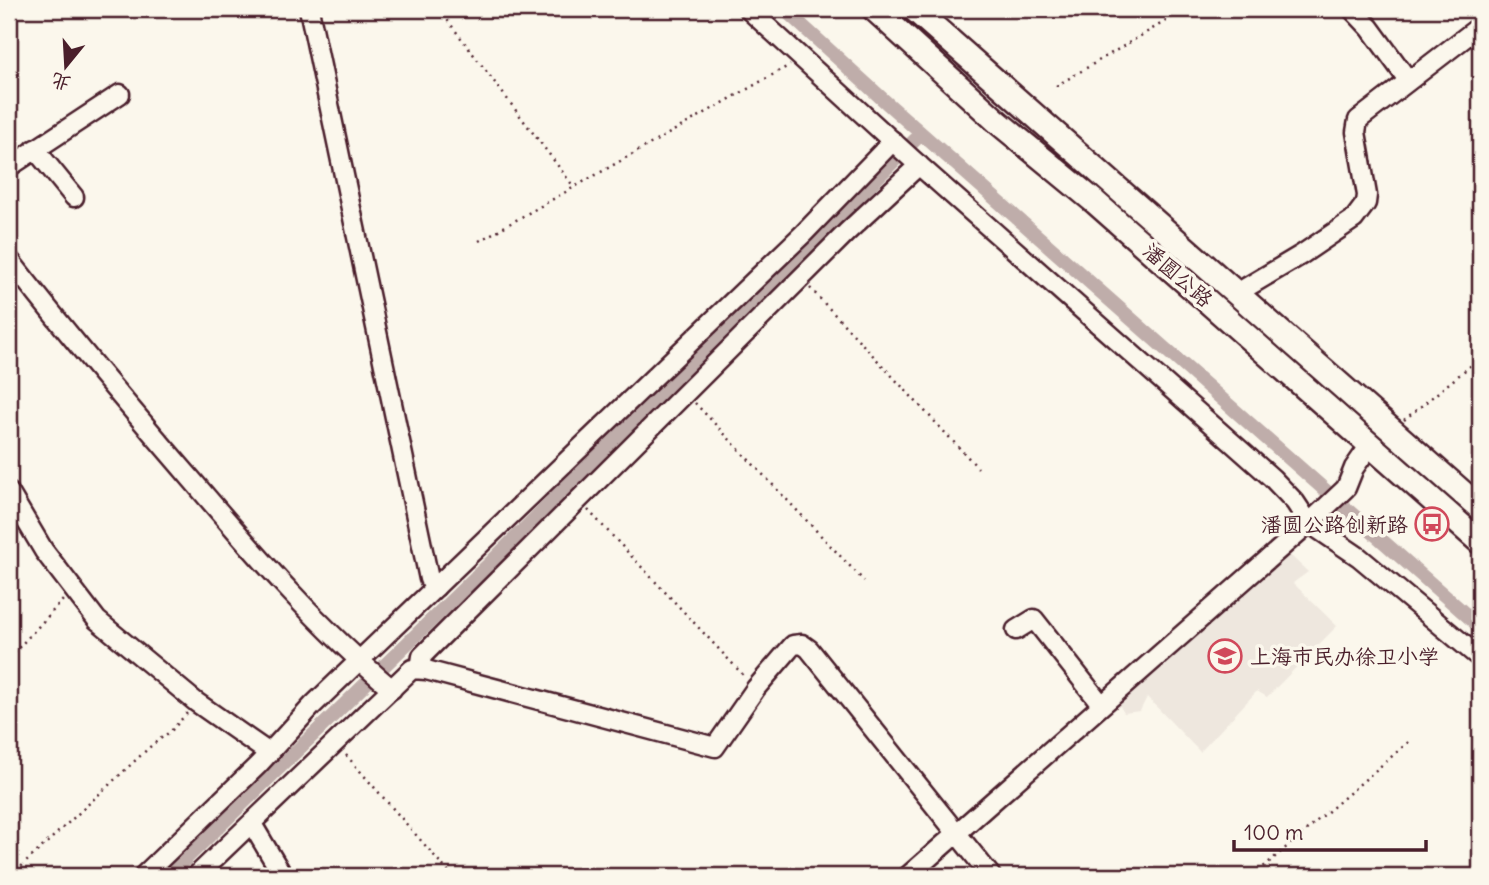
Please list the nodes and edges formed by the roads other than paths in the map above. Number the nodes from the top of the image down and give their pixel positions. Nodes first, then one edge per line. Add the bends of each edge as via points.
1 (309, 9) edge
2 (748, 9) edge
3 (874, 9) edge
4 (914, 9) edge
5 (1352, 9) edge
6 (1480, 26) edge
7 (1408, 80) junction
8 (120, 94) dead end
9 (895, 142) junction
10 (35, 149) junction
11 (916, 162) junction
12 (9, 166) edge
13 (74, 197) dead end
14 (9, 259) edge
15 (1237, 293) junction
16 (1370, 445) junction
17 (9, 492) edge
18 (1480, 508) edge
19 (1312, 519) junction
20 (1480, 542) edge
21 (436, 587) junction
22 (1016, 630) dead end
23 (1480, 659) edge
24 (362, 663) junction
25 (420, 669) junction
26 (389, 686) junction
27 (1101, 704) junction
28 (269, 753) junction
29 (252, 824) junction
30 (955, 834) junction
31 (143, 876) edge
32 (196, 876) edge
33 (283, 876) edge
34 (908, 876) edge
35 (991, 876) edge

1 - 21 street via 429,579
2 - 9 street
3 - 16 main road, 潘圆公路
4 - 15 main road, 潘圆公路
5 - 7 street
6 - 7 street
7 - 15 street via 1358,120 1367,195 1362,211
8 - 10 street
9 - 11 street
9 - 21 street
10 - 12 street
10 - 13 street
11 - 19 street via 1272,478
11 - 25 street via 422,656
14 - 24 street via 73,341 285,588
15 - 18 main road, 潘圆公路
16 - 19 street via 1346,488
16 - 20 main road, 潘圆公路
17 - 28 street via 44,551 97,620 196,702
19 - 23 street
19 - 27 street
21 - 24 street
22 - 27 street via 1034,619
24 - 26 street
24 - 28 street
25 - 26 street via 412,669
25 - 30 street via 715,747 756,688 793,645 802,644
26 - 29 street
27 - 30 street
28 - 31 street
29 - 32 street
29 - 33 street
30 - 34 street
30 - 35 street

